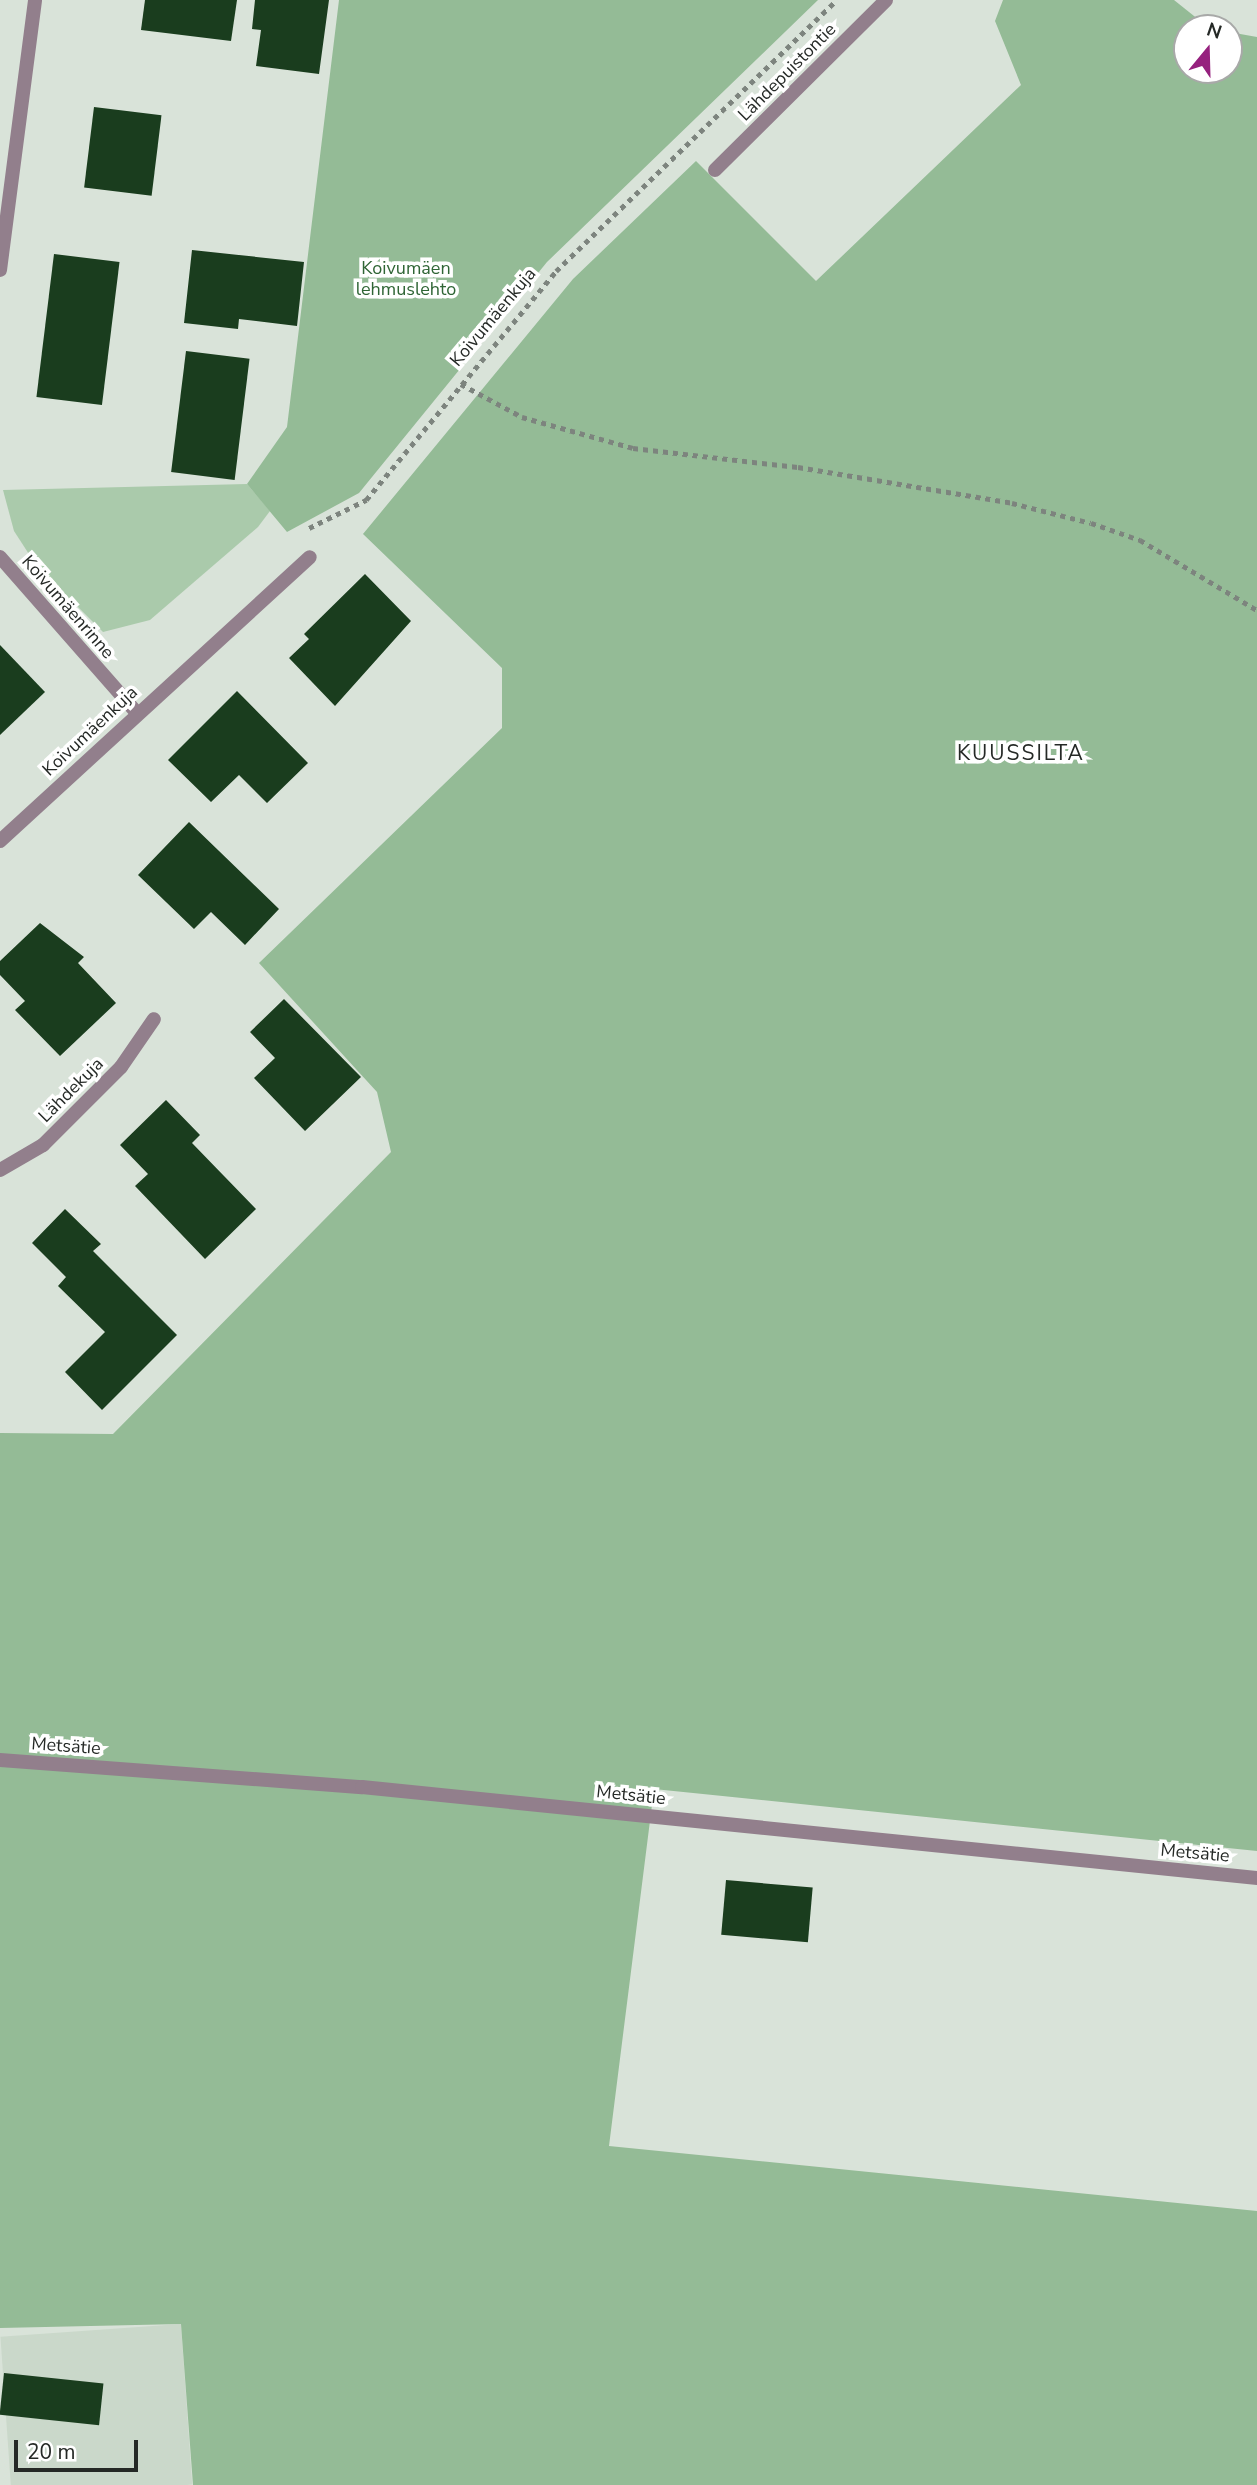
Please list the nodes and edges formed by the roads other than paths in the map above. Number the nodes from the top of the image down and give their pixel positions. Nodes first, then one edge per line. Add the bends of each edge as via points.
1 (35, 0) edge
2 (886, 0) edge
3 (715, 170) dead end
4 (0, 270) edge
5 (0, 557) edge
6 (306, 561) road end
7 (136, 712) junction
8 (0, 841) edge
9 (154, 1019) dead end
10 (0, 1170) edge
11 (0, 1760) edge
12 (1257, 1878) edge

1 - 4 street
2 - 3 street, Lähdepuistontie
5 - 7 street, Koivumäenrinne
6 - 7 street, Koivumäenkuja
7 - 8 street, Koivumäenkuja
9 - 10 street, Lähdekuja via 121,1067 43,1145
11 - 12 street, Metsätie via 362,1787

